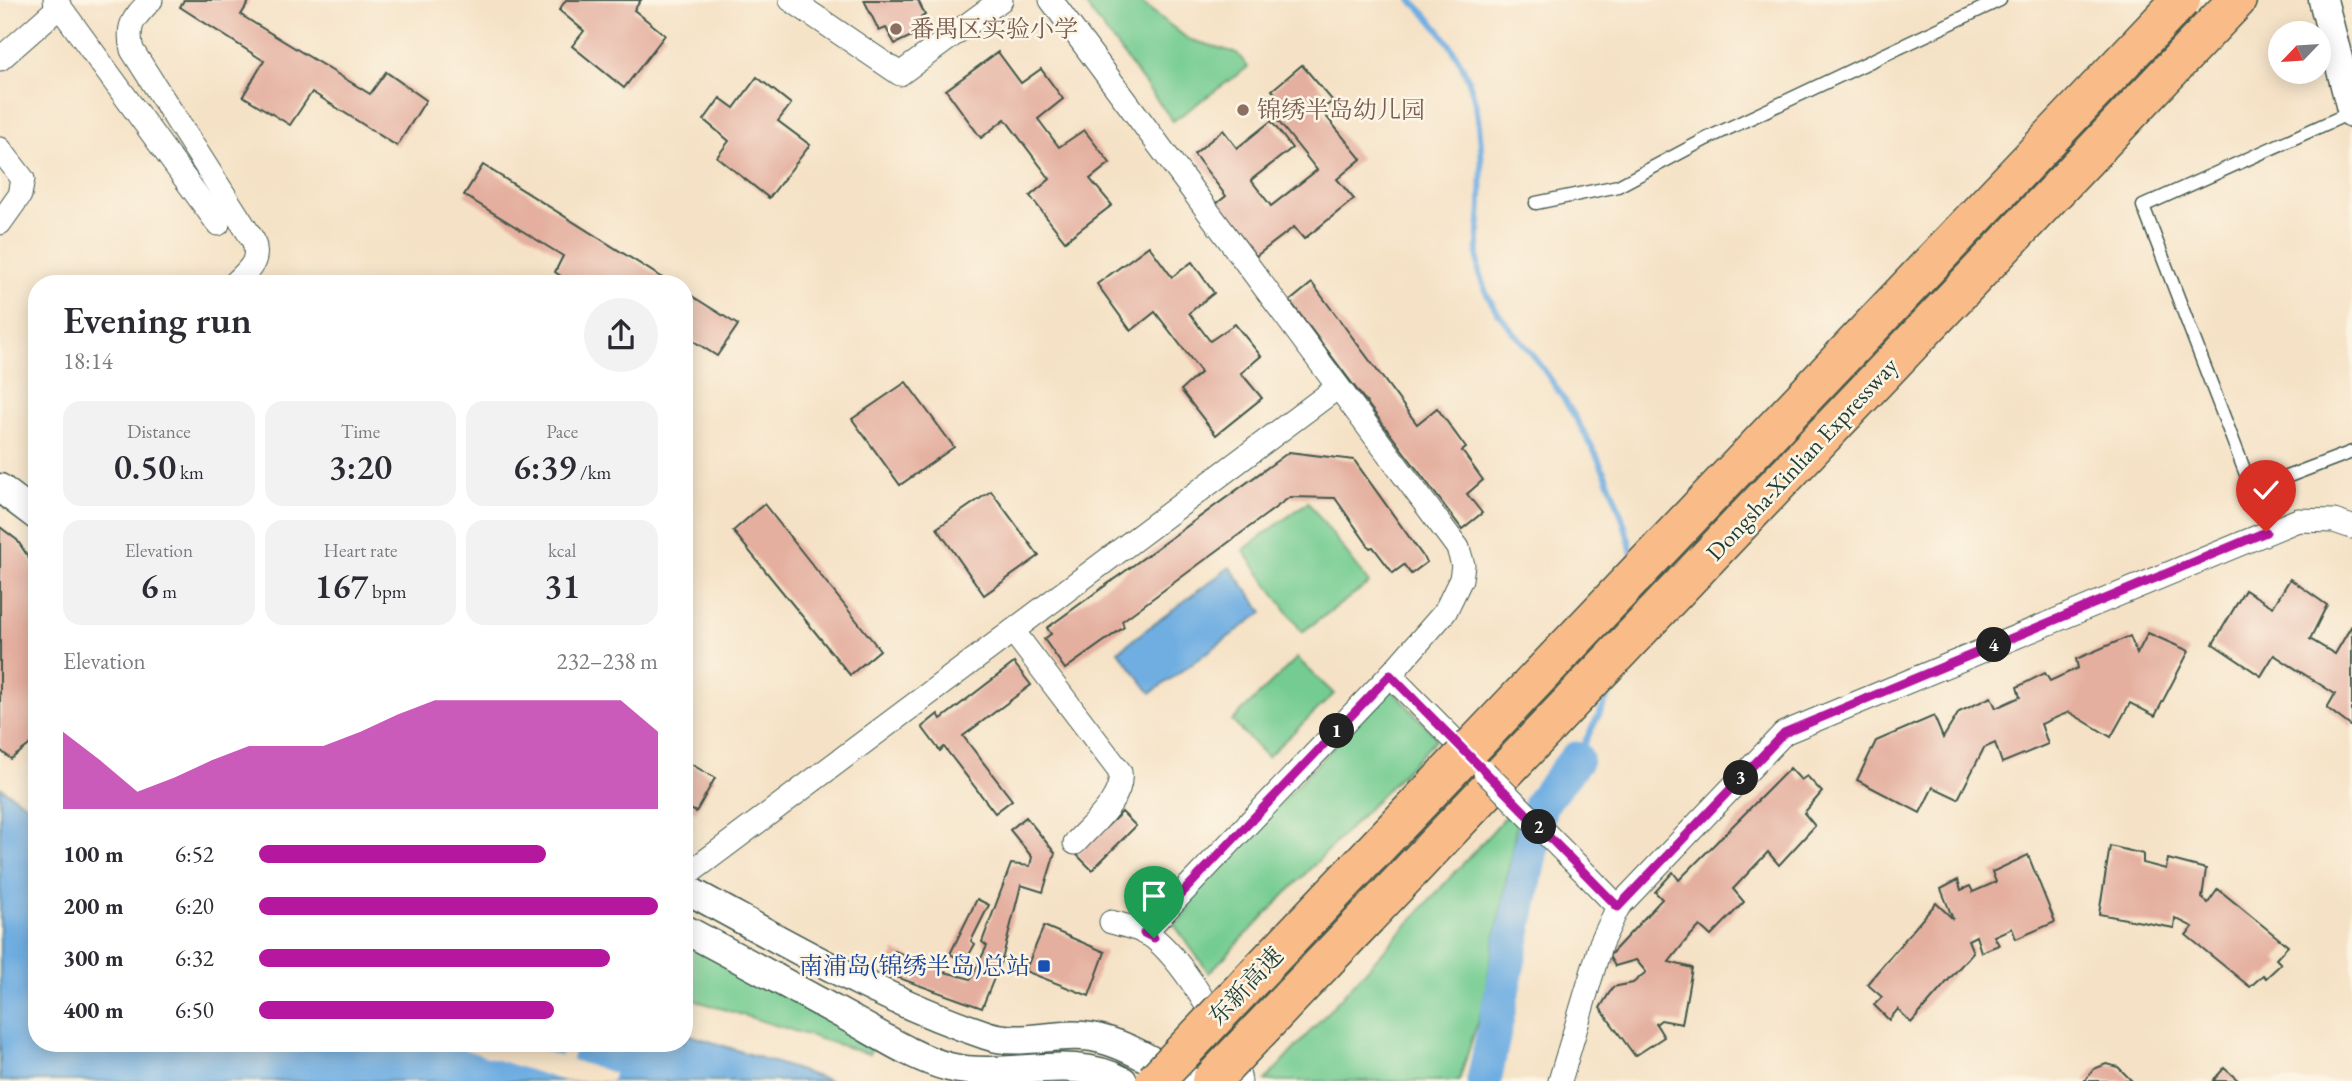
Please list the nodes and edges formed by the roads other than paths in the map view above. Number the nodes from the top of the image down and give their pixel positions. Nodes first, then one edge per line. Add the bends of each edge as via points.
1 (151, 0) edge
2 (791, 0) edge
3 (1001, 0) edge
4 (1051, 0) edge
5 (2000, 0) edge
6 (2181, 0) edge
7 (2237, 0) edge
8 (2323, 0) edge
9 (57, 4) edge
10 (0, 59) edge
11 (2352, 113) edge
12 (0, 149) edge
13 (1536, 203) dead end
14 (0, 223) edge
15 (218, 225) dead end
16 (242, 275) edge
17 (1338, 387) junction
18 (2352, 452) edge
19 (0, 473) edge
20 (0, 488) edge
21 (28, 491) edge
22 (28, 509) edge
23 (2352, 527) edge
24 (1013, 631) junction
25 (1390, 675) junction
26 (1075, 843) dead end
27 (693, 870) edge
28 (693, 893) edge
29 (1618, 907) junction
30 (1111, 922) dead end
31 (1144, 933) junction
32 (693, 934) edge
33 (1123, 1081) edge
34 (1155, 1081) edge
35 (1189, 1081) edge
36 (1211, 1081) edge
37 (1240, 1081) edge
38 (1560, 1081) edge

1 - 16 street via 135,16 128,33 132,50 253,240 258,253
2 - 3 street via 900,74
4 - 17 street
5 - 13 lane via 1706,139 1618,186
6 - 34 highway, 东新高速, bridge
7 - 36 highway, 东新高速, bridge
8 - 11 street
9 - 10 street
9 - 15 street
11 - 18 lane via 2143,206 2252,490
12 - 14 street via 23,178 20,195
17 - 24 street
17 - 25 street via 1458,548 1463,565 1445,612
19 - 21 street
20 - 22 street
23 - 29 street via 2334,521 2298,520 1784,733
24 - 26 street via 1120,772 1121,781 1107,808
24 - 27 street
25 - 29 street, bridge
25 - 31 street
28 - 35 street via 878,993 951,1022 1020,1041 1090,1037 1120,1046
29 - 38 street via 1601,943
30 - 31 street
31 - 37 street via 1179,965 1226,1041
32 - 33 street via 898,1045 950,1067 1075,1066 1104,1071

